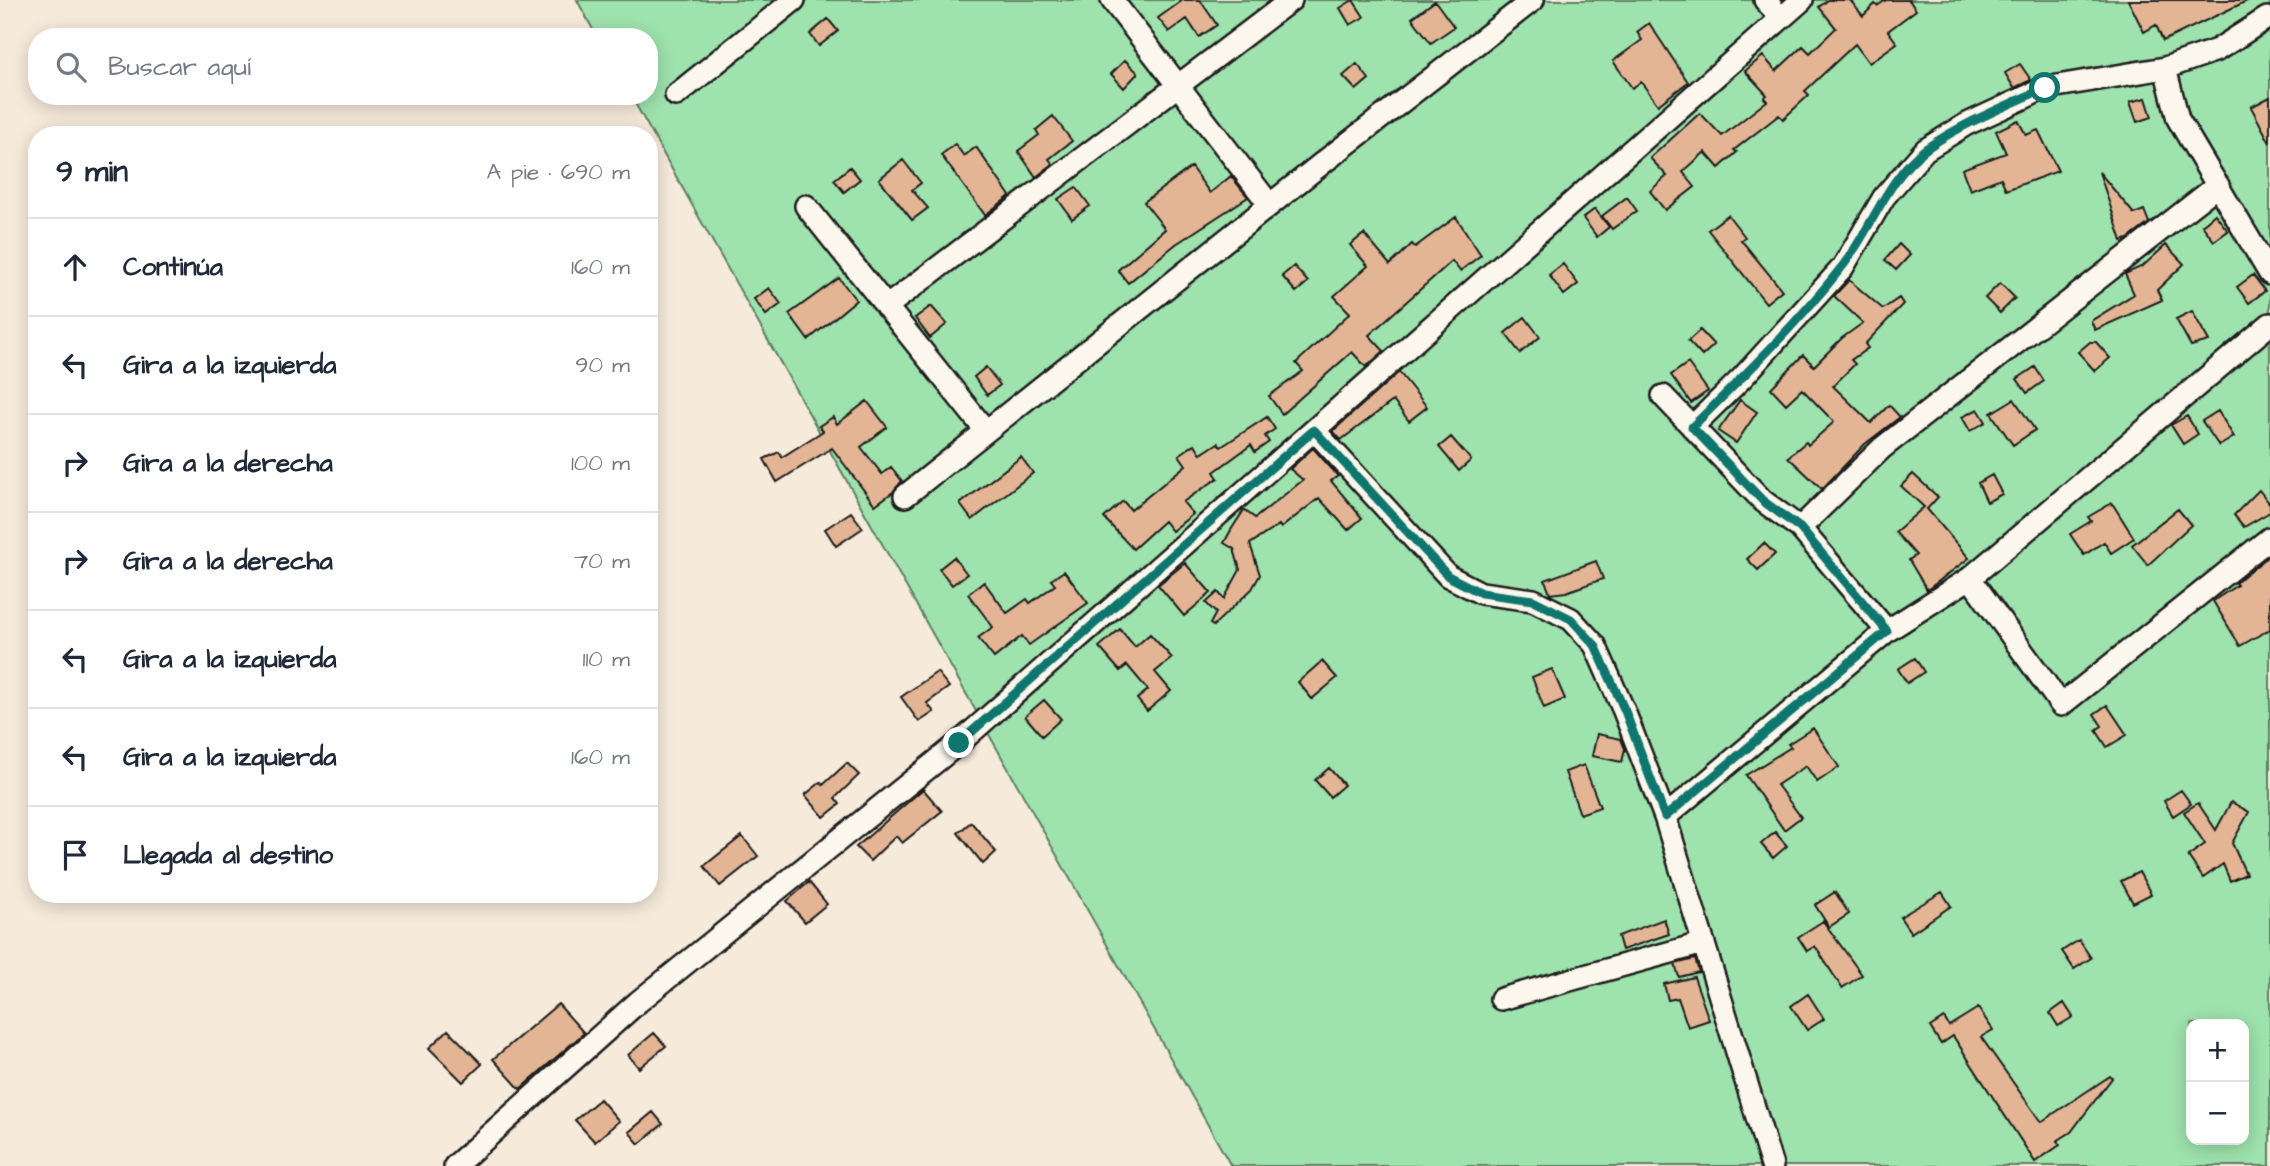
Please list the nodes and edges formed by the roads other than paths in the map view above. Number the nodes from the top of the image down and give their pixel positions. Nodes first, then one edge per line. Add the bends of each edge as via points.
1 (794, 0) edge
2 (1112, 0) edge
3 (1291, 0) edge
4 (1533, 0) edge
5 (1765, 0) edge
6 (1802, 0) edge
7 (2264, 14) edge
8 (1781, 19) junction
9 (2165, 68) junction
10 (1178, 86) junction
11 (676, 94) dead end
12 (2218, 185) junction
13 (1270, 205) junction
14 (806, 206) dead end
15 (2270, 274) edge
16 (886, 307) junction
17 (2270, 324) edge
18 (1663, 396) dead end
19 (1692, 427) junction
20 (1314, 430) junction
21 (986, 431) junction
22 (905, 496) dead end
23 (1800, 528) junction
24 (2270, 538) edge
25 (1970, 578) junction
26 (1887, 631) junction
27 (1665, 817) junction
28 (1704, 943) junction
29 (1501, 999) dead end
30 (455, 1166) edge
31 (1772, 1166) edge

1 - 11 street
2 - 10 street
3 - 10 street
4 - 13 street
5 - 8 street
6 - 8 street
7 - 9 street via 2217,50
8 - 20 street
9 - 12 street via 2178,119
9 - 19 street via 2045,88 1965,125 1925,150 1884,197 1843,267
10 - 13 street
10 - 16 street
12 - 15 street
12 - 23 street via 1882,448
13 - 21 street
14 - 16 street
16 - 21 street
17 - 25 street
18 - 19 street
19 - 23 street via 1763,501
20 - 27 street via 1448,576 1481,593 1533,600 1571,619 1595,645
20 - 30 street via 959,743 638,1002
21 - 22 street
23 - 26 street
24 - 25 street via 2061,705
25 - 26 street
26 - 27 street
27 - 28 street
28 - 29 street
28 - 31 street

